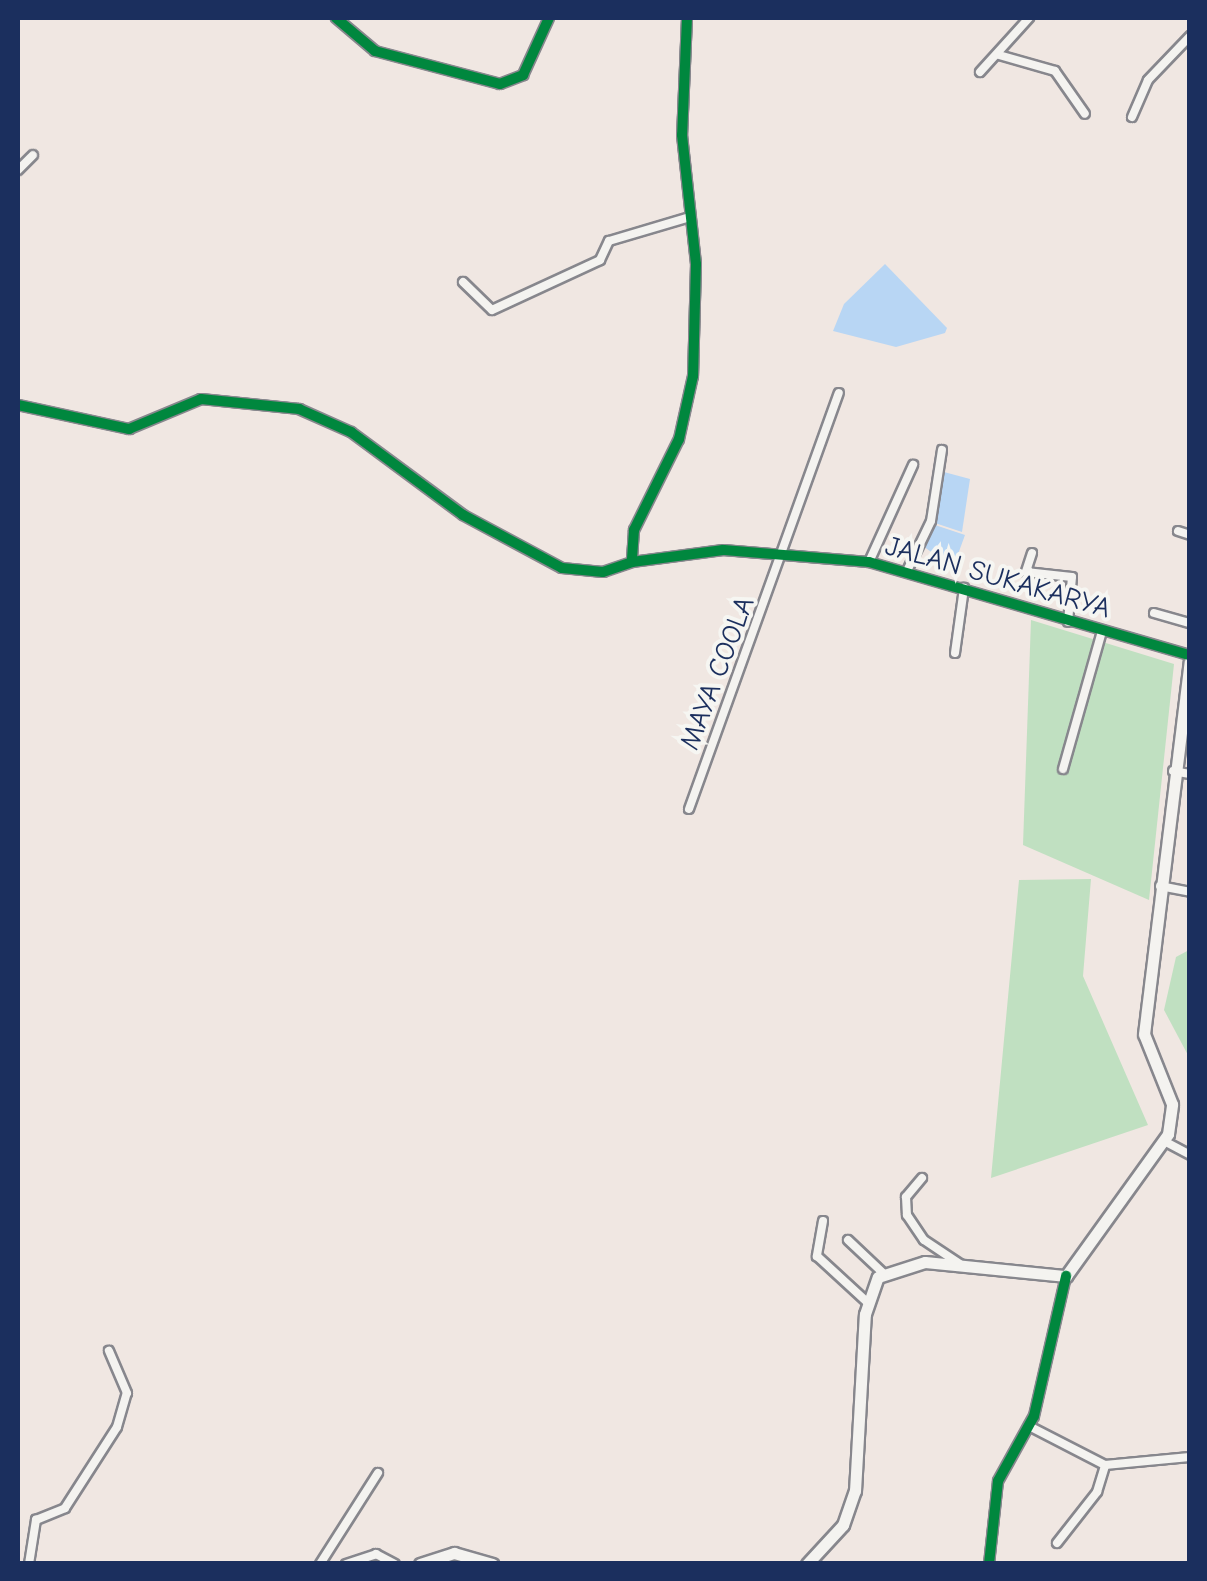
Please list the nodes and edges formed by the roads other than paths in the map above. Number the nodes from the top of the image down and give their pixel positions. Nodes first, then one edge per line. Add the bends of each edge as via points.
1 (336, 18) edge
2 (549, 18) edge
3 (687, 18) edge
4 (1029, 18) edge
5 (1190, 36) edge
6 (999, 55) junction
7 (980, 72) dead end
8 (1085, 114) dead end
9 (1132, 117) dead end
10 (32, 155) dead end
11 (18, 170) edge
12 (690, 217) junction
13 (462, 282) dead end
14 (840, 394) dead end
15 (18, 405) edge
16 (942, 450) dead end
17 (913, 465) dead end
18 (1178, 531) dead end
19 (1190, 534) edge
20 (783, 552) junction
21 (1032, 553) dead end
22 (632, 562) junction
23 (869, 562) junction
24 (906, 571) junction
25 (964, 588) junction
26 (1154, 613) dead end
27 (1068, 622) junction
28 (1190, 623) edge
29 (1102, 631) junction
30 (956, 653) dead end
31 (1190, 658) edge
32 (1063, 769) dead end
33 (1173, 772) junction
34 (1190, 774) edge
35 (689, 808) dead end
36 (1160, 886) junction
37 (1190, 892) edge
38 (1164, 1141) junction
39 (1190, 1155) edge
40 (922, 1178) dead end
41 (823, 1221) dead end
42 (848, 1240) dead end
43 (960, 1264) junction
44 (883, 1273) junction
45 (1066, 1276) junction
46 (867, 1302) junction
47 (109, 1351) dead end
48 (1030, 1426) junction
49 (1190, 1457) edge
50 (1104, 1465) junction
51 (378, 1474) dead end
52 (1057, 1542) dead end
53 (29, 1564) edge
54 (320, 1564) edge
55 (346, 1564) edge
56 (394, 1564) edge
57 (420, 1564) edge
58 (492, 1564) edge
59 (807, 1564) edge
60 (989, 1564) edge

1 - 2 street via 375,51 500,84 523,75
3 - 12 street via 682,136
4 - 6 street
5 - 9 street via 1144,84
6 - 7 street
6 - 8 street via 1056,71
10 - 11 street
12 - 13 street via 609,241 595,262 540,280 492,310
12 - 22 street via 697,274 690,400 634,530
14 - 20 street, MAYA COOLA
15 - 22 street, JALAN SUKAKARYA via 129,429 201,399 288,407 351,432 463,515 562,568 603,572
16 - 24 street via 931,521
17 - 23 street
18 - 19 street
20 - 22 street, JALAN SUKAKARYA
20 - 23 street, JALAN SUKAKARYA
20 - 35 street, MAYA COOLA
21 - 27 street via 1026,572 1072,576
23 - 24 street, JALAN SUKAKARYA
24 - 25 street, JALAN SUKAKARYA
25 - 27 street, JALAN SUKAKARYA
25 - 30 street
26 - 28 street
27 - 29 street, JALAN SUKAKARYA
29 - 31 street, JALAN SUKAKARYA
29 - 32 street
31 - 33 main road
33 - 34 street
33 - 36 main road
36 - 37 street
36 - 38 main road via 1144,1034 1172,1104
38 - 39 street
38 - 45 main road
40 - 43 street via 906,1197 907,1215 924,1240
41 - 46 street via 818,1256
42 - 44 street
43 - 44 main road via 906,1263
43 - 45 main road
44 - 46 main road
45 - 48 street
46 - 59 main road via 855,1491 843,1525
47 - 53 street via 127,1393 117,1427 65,1508 36,1520
48 - 50 street
48 - 60 street via 998,1482
49 - 50 street
50 - 52 street via 1097,1492
51 - 54 street
55 - 56 street via 384,1554
57 - 58 main road via 454,1554

